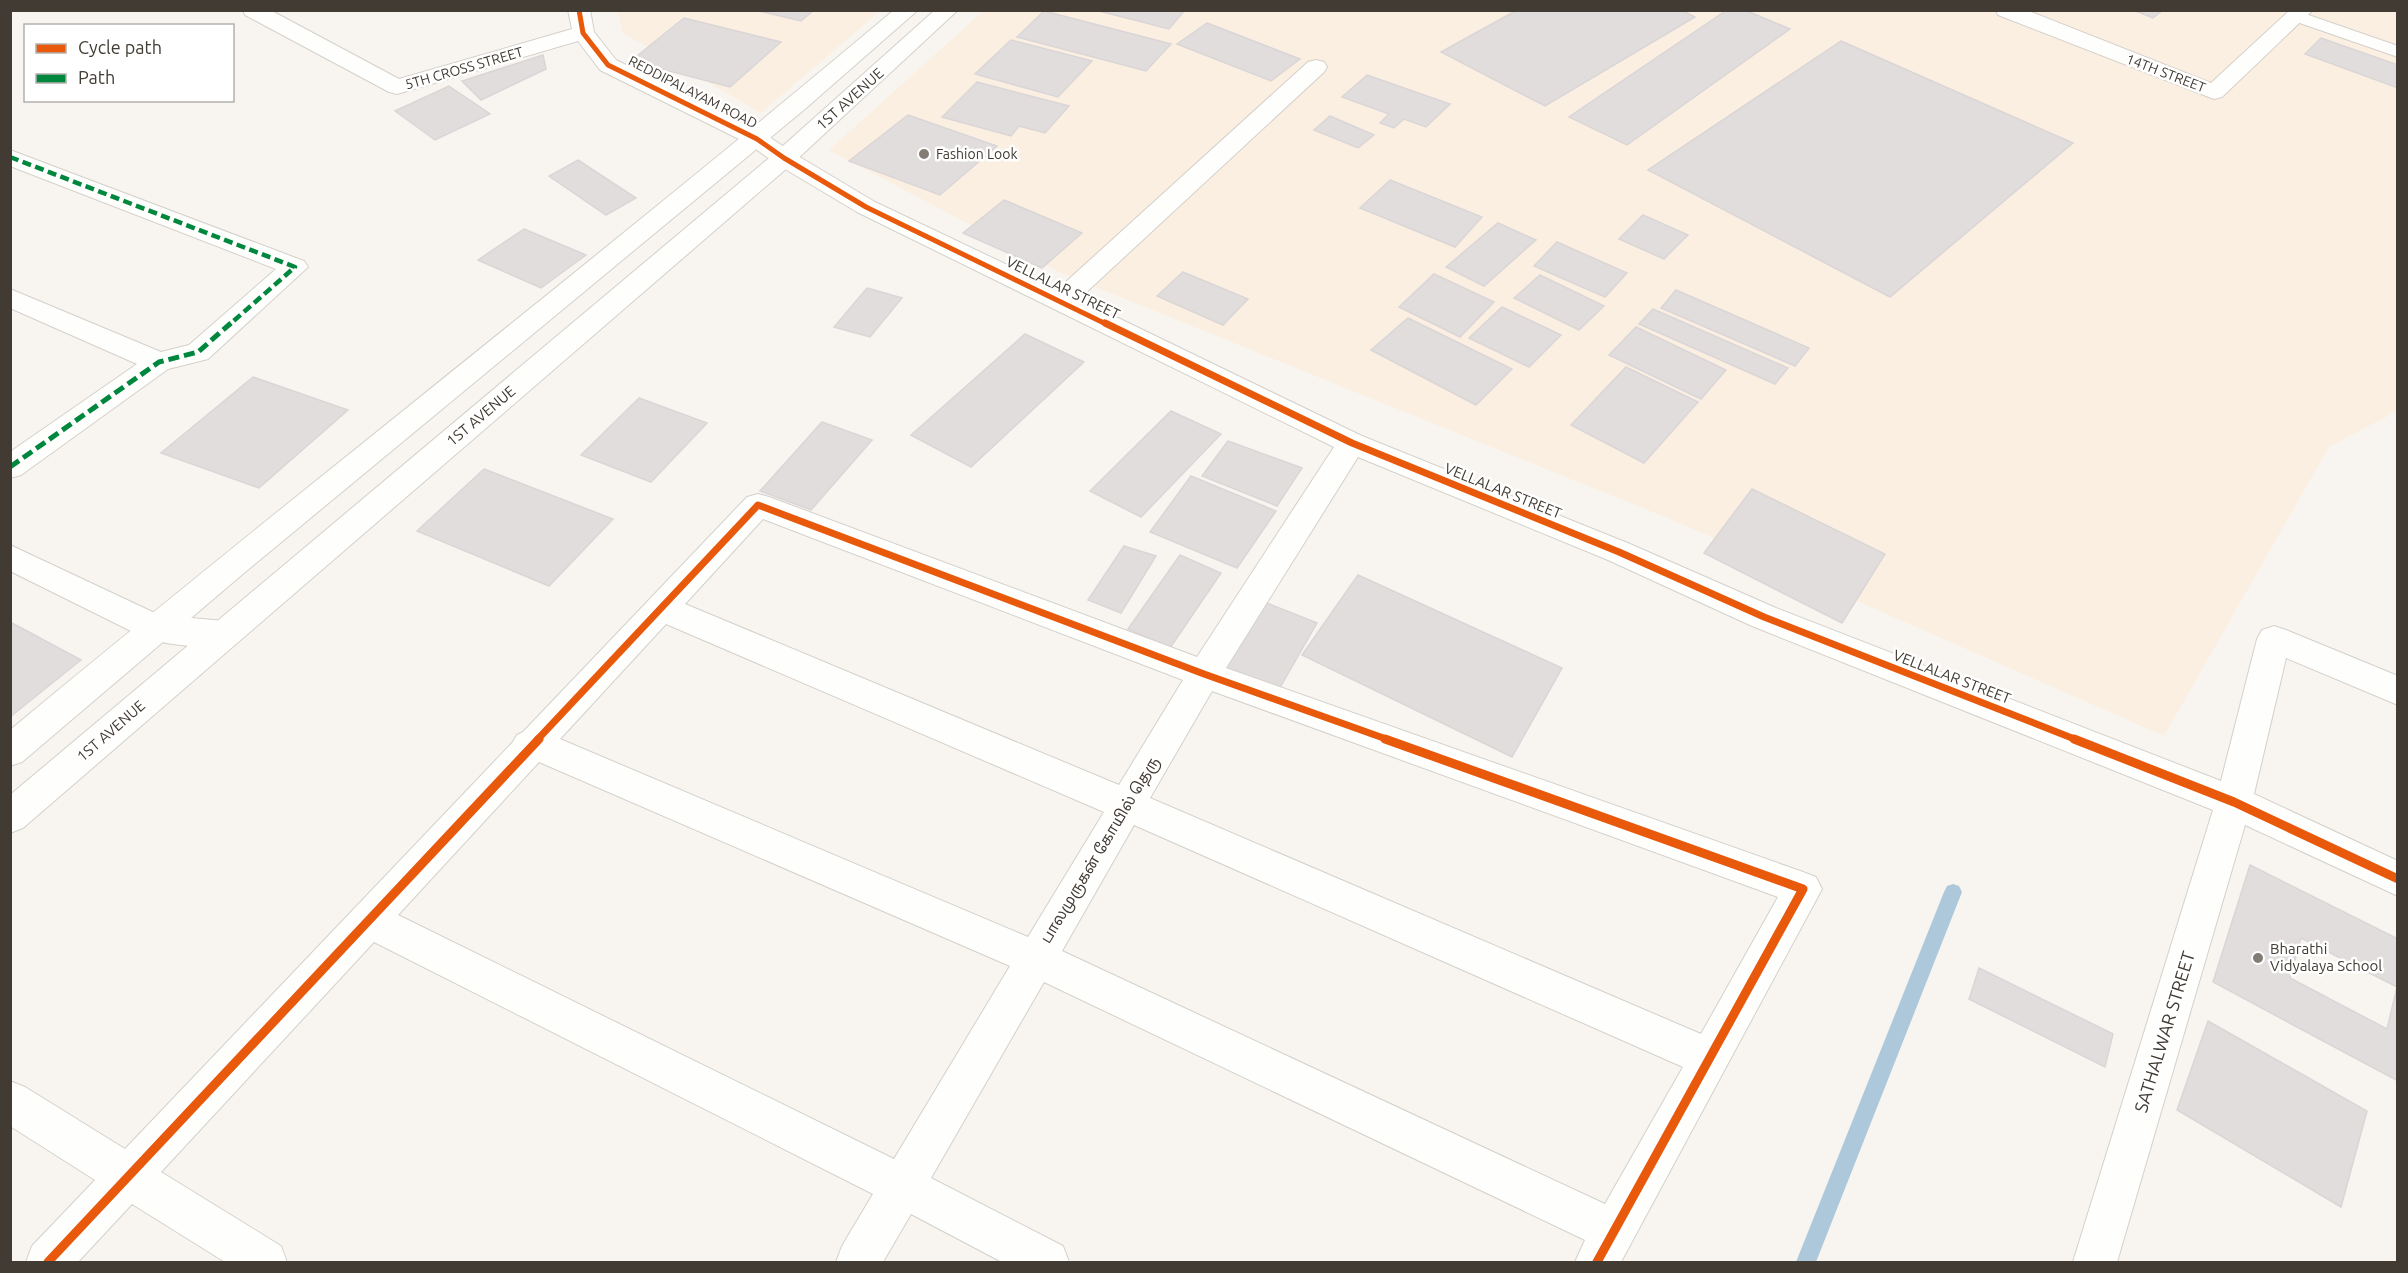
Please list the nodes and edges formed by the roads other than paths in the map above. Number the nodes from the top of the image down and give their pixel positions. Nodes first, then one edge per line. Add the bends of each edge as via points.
1 (253, 10) edge
2 (579, 10) edge
3 (908, 10) edge
4 (948, 10) edge
5 (2006, 10) edge
6 (2300, 14) edge
7 (583, 33) junction
8 (2397, 52) edge
9 (1316, 67) dead end
10 (757, 139) junction
11 (10, 157) edge
12 (784, 158) junction
13 (10, 298) edge
14 (1061, 301) junction
15 (159, 362) junction
16 (1352, 443) junction
17 (10, 467) edge
18 (10, 557) edge
19 (661, 608) junction
20 (155, 628) junction
21 (224, 634) junction
22 (1204, 674) junction
23 (2397, 691) edge
24 (531, 745) junction
25 (10, 751) edge
26 (2234, 802) junction
27 (1127, 805) junction
28 (10, 817) edge
29 (2397, 879) edge
30 (369, 920) junction
31 (1037, 958) junction
32 (1710, 1058) junction
33 (10, 1102) edge
34 (129, 1176) junction
35 (903, 1186) junction
36 (1605, 1247) edge
37 (48, 1263) edge
38 (265, 1263) edge
39 (858, 1263) edge
40 (1047, 1263) edge
41 (2095, 1263) edge

1 - 7 street, 5TH CROSS STREET via 397,87
2 - 7 street, REDDIPALAYAM ROAD
3 - 10 street, 1ST AVENUE
4 - 12 street, 1ST AVENUE
5 - 6 street, 14TH STREET via 2214,92
6 - 8 lane
7 - 10 street, REDDIPALAYAM ROAD via 608,65
9 - 14 street
10 - 12 street, REDDIPALAYAM ROAD
10 - 20 street, 1ST AVENUE
11 - 15 street via 295,267 198,352
12 - 14 street, VELLALAR STREET via 866,207
12 - 21 street, 1ST AVENUE
13 - 15 street
14 - 16 street, VELLALAR STREET
15 - 17 street
16 - 22 street, பாலமுருகன் கோயில் தெரு
16 - 26 street, VELLALAR STREET via 1619,552 1764,617
18 - 20 street
19 - 22 street via 758,505
19 - 24 street
19 - 27 street
20 - 21 street
20 - 25 street, 1ST AVENUE
21 - 28 street, 1ST AVENUE
22 - 27 street, பாலமுருகன் கோயில் தெரு
22 - 32 street via 1803,889
23 - 26 street via 2274,639
24 - 30 street
24 - 31 street
26 - 29 street, VELLALAR STREET
26 - 41 street, SATHALWAR STREET
27 - 31 street, பாலமுருகன் கோயில் தெரு
27 - 32 street
30 - 34 street
30 - 35 street
31 - 35 street, பாலமுருகன் கோயில் தெரு
31 - 36 street
32 - 36 street
33 - 34 street
34 - 37 street
34 - 38 street
35 - 39 street, பாலமுருகன் கோயில் தெரு
35 - 40 street

